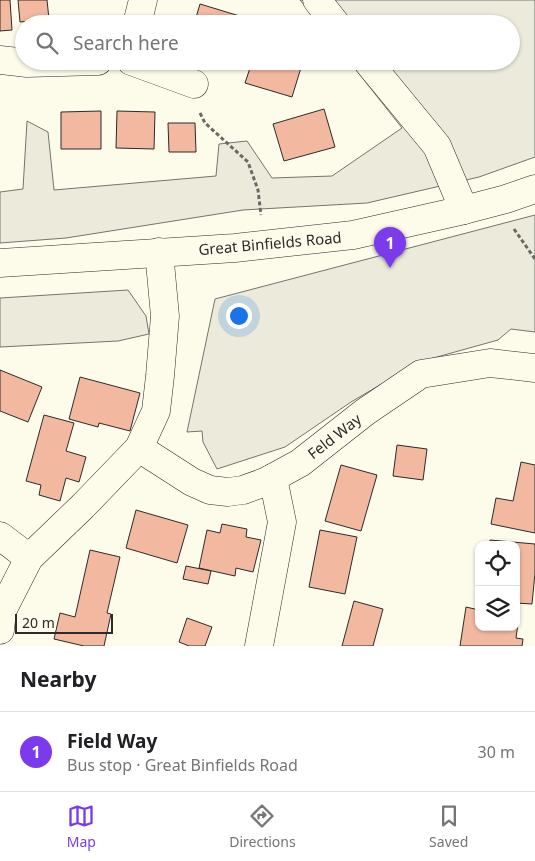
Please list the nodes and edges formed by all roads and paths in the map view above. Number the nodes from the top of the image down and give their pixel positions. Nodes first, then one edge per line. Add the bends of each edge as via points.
1 (143, 0) edge
2 (317, 0) edge
3 (139, 15) edge
4 (329, 15) edge
5 (0, 60) edge
6 (15, 62) edge
7 (156, 70) edge
8 (374, 70) edge
9 (194, 84) joint
10 (535, 189) edge
11 (464, 210) junction
12 (262, 223) dead end
13 (514, 229) dead end
14 (159, 252) junction
15 (535, 259) edge
16 (0, 263) edge
17 (535, 368) edge
18 (139, 448) junction
19 (273, 478) junction
20 (0, 536) edge
21 (30, 558) junction
22 (0, 630) edge
23 (259, 646) edge

1 - 3 street
2 - 4 street
5 - 6 street
7 - 9 street
8 - 11 street via 437,146
9 - 12 path via 197,105 205,123 248,162 258,190
10 - 11 street, Great Binfields Road
11 - 14 street, Great Binfields Road via 352,235 235,248
13 - 15 path
14 - 16 street, Great Binfields Road
14 - 18 street via 165,316 160,376 156,411
17 - 19 street, Feld Way via 490,362 421,374 365,412 300,463
18 - 19 street, Feld Way via 210,490 243,490
18 - 21 street
19 - 23 street via 282,522
20 - 21 street
21 - 22 street via 2,612

